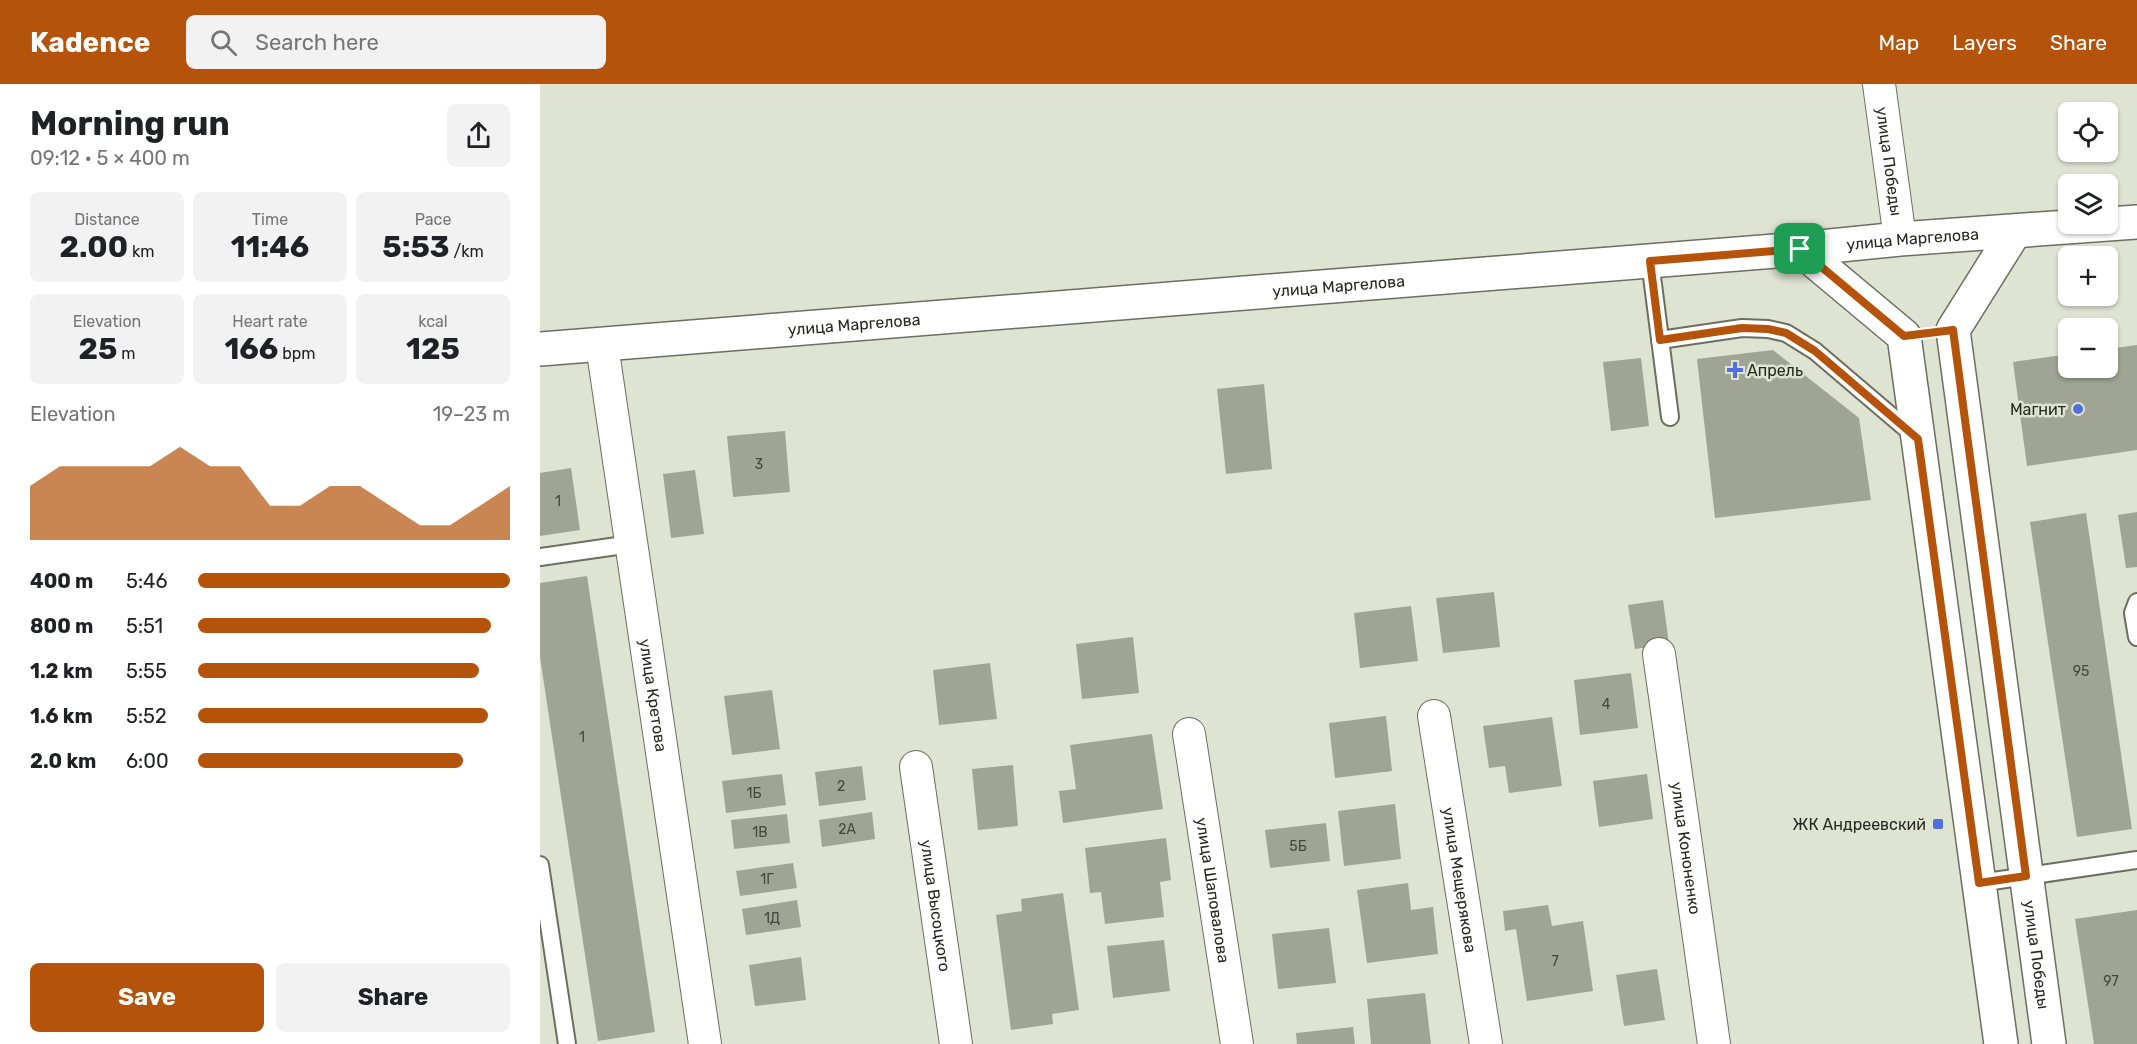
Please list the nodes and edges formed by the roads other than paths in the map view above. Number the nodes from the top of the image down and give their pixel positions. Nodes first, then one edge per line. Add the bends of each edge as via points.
1 (1879, 84) edge
2 (2137, 222) edge
3 (2015, 231) junction
4 (1900, 239) junction
5 (1800, 249) junction
6 (1650, 261) junction
7 (1953, 330) junction
8 (1904, 336) junction
9 (1660, 340) junction
10 (602, 345) junction
11 (540, 349) edge
12 (1670, 417) dead end
13 (1918, 439) junction
14 (631, 544) junction
15 (540, 557) edge
16 (2137, 602) edge
17 (2137, 637) edge
18 (1659, 654) dead end
19 (1434, 716) dead end
20 (1189, 734) dead end
21 (916, 767) dead end
22 (2137, 860) edge
23 (540, 865) edge
24 (2026, 876) junction
25 (1979, 883) junction
26 (567, 1044) edge
27 (705, 1044) edge
28 (957, 1044) edge
29 (1237, 1044) edge
30 (1486, 1044) edge
31 (1714, 1044) edge
32 (2001, 1044) edge
33 (2049, 1044) edge

1 - 4 street, улица Победы
2 - 3 street, улица Маргелова
3 - 4 street, улица Маргелова
3 - 7 street
4 - 5 street, улица Маргелова
5 - 6 street, улица Маргелова
5 - 8 street
6 - 9 lane
6 - 10 street, улица Маргелова
7 - 8 street
7 - 24 street, улица Победы
8 - 13 street
9 - 12 lane
9 - 13 lane via 1742,328 1786,333 1815,351
10 - 11 street, улица Маргелова
10 - 14 street, улица Кретова
13 - 25 street
14 - 15 lane
14 - 27 street, улица Кретова
16 - 17 lane via 2133,613
18 - 31 street, улица Кононенко
19 - 30 street, улица Мещерякова
20 - 29 street, улица Шаповалова
21 - 28 street, улица Высоцкого
22 - 24 lane
23 - 26 lane
24 - 25 lane
24 - 33 street, улица Победы
25 - 32 street

